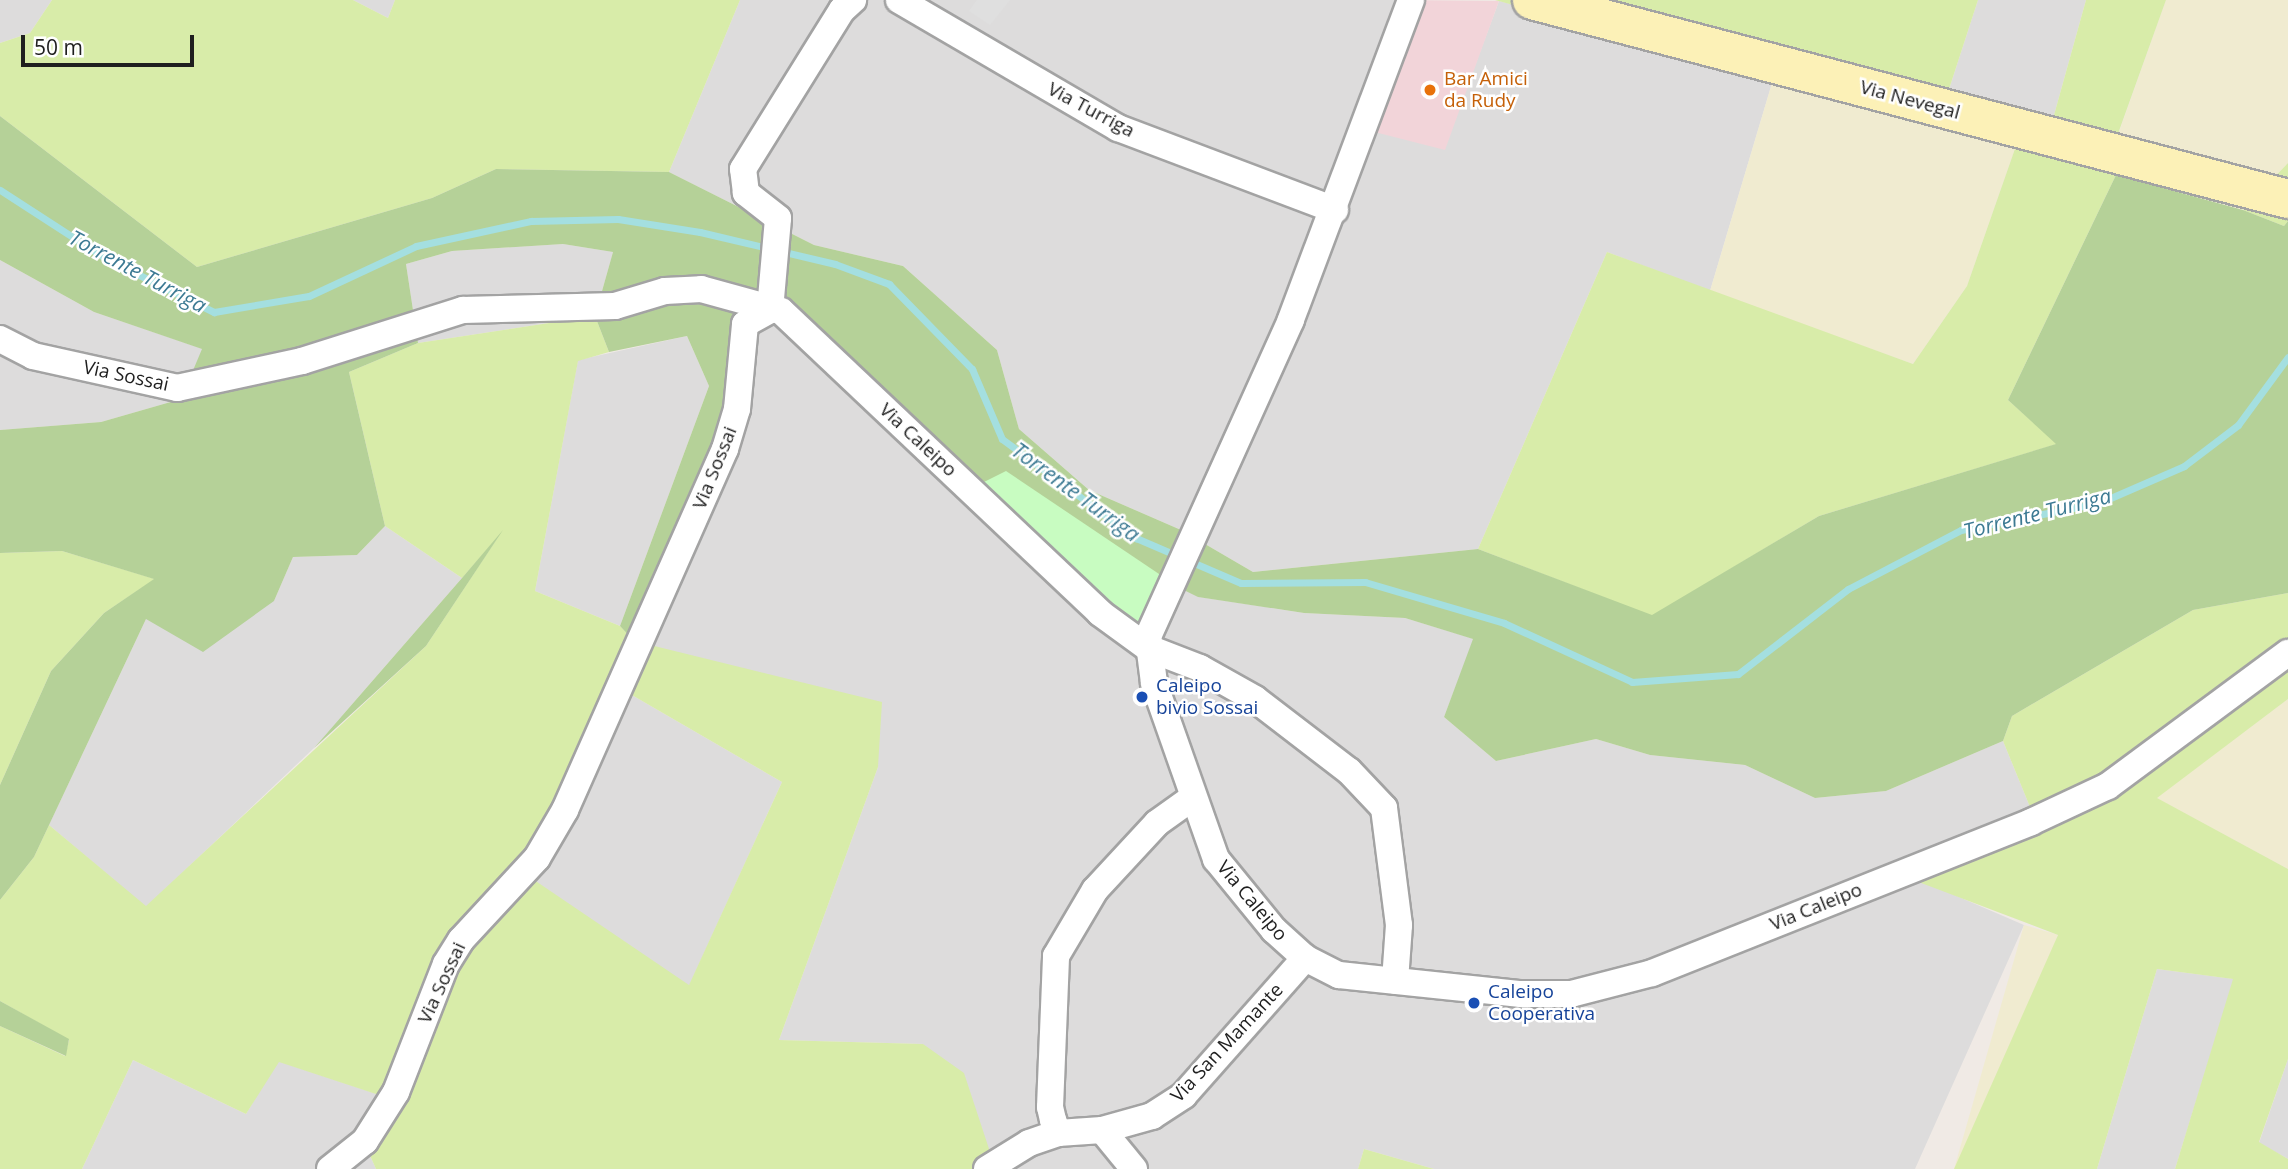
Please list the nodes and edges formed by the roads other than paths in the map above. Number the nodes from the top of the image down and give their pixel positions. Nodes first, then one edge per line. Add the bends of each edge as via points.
1 (853, 0) edge
2 (899, 0) edge
3 (1411, 0) edge
4 (1532, 0) edge
5 (2288, 199) edge
6 (1335, 210) junction
7 (772, 299) junction
8 (0, 339) edge
9 (1148, 648) junction
10 (2288, 653) edge
11 (1192, 798) junction
12 (1305, 958) junction
13 (1395, 981) junction
14 (1102, 1130) junction
15 (1058, 1133) junction
16 (330, 1169) edge
17 (987, 1169) edge
18 (1134, 1169) edge

1 - 7 street via 842,10 743,169 746,193 775,213 779,230
2 - 6 street, Via Turriga via 1118,128
3 - 6 street
4 - 5 main road, Via Nevegal
6 - 9 street via 1291,320 1151,624
7 - 8 street, Via Sossai via 685,289 615,306 463,310 302,361 177,388 33,356
7 - 9 street, Via Caleipo via 1100,613
7 - 16 street, Via Sossai via 745,324 737,410 725,449 565,810 537,859 461,940 446,964 392,1100 365,1141
9 - 11 street, Via Caleipo via 1154,683
9 - 13 street via 1199,668 1255,699 1349,771 1384,808 1399,925
10 - 13 street, Via Caleipo via 2108,786 2031,822 1651,973 1572,994 1521,994
11 - 12 street, Via Caleipo via 1216,859 1274,930
11 - 15 street via 1157,824 1095,890 1056,956 1050,1107
12 - 13 street, Via Caleipo via 1339,975
12 - 14 street, Via San Mamante via 1184,1095 1152,1116
14 - 15 street, Via San Mamante
14 - 18 street
15 - 17 street, Via San Mamante via 1029,1143

